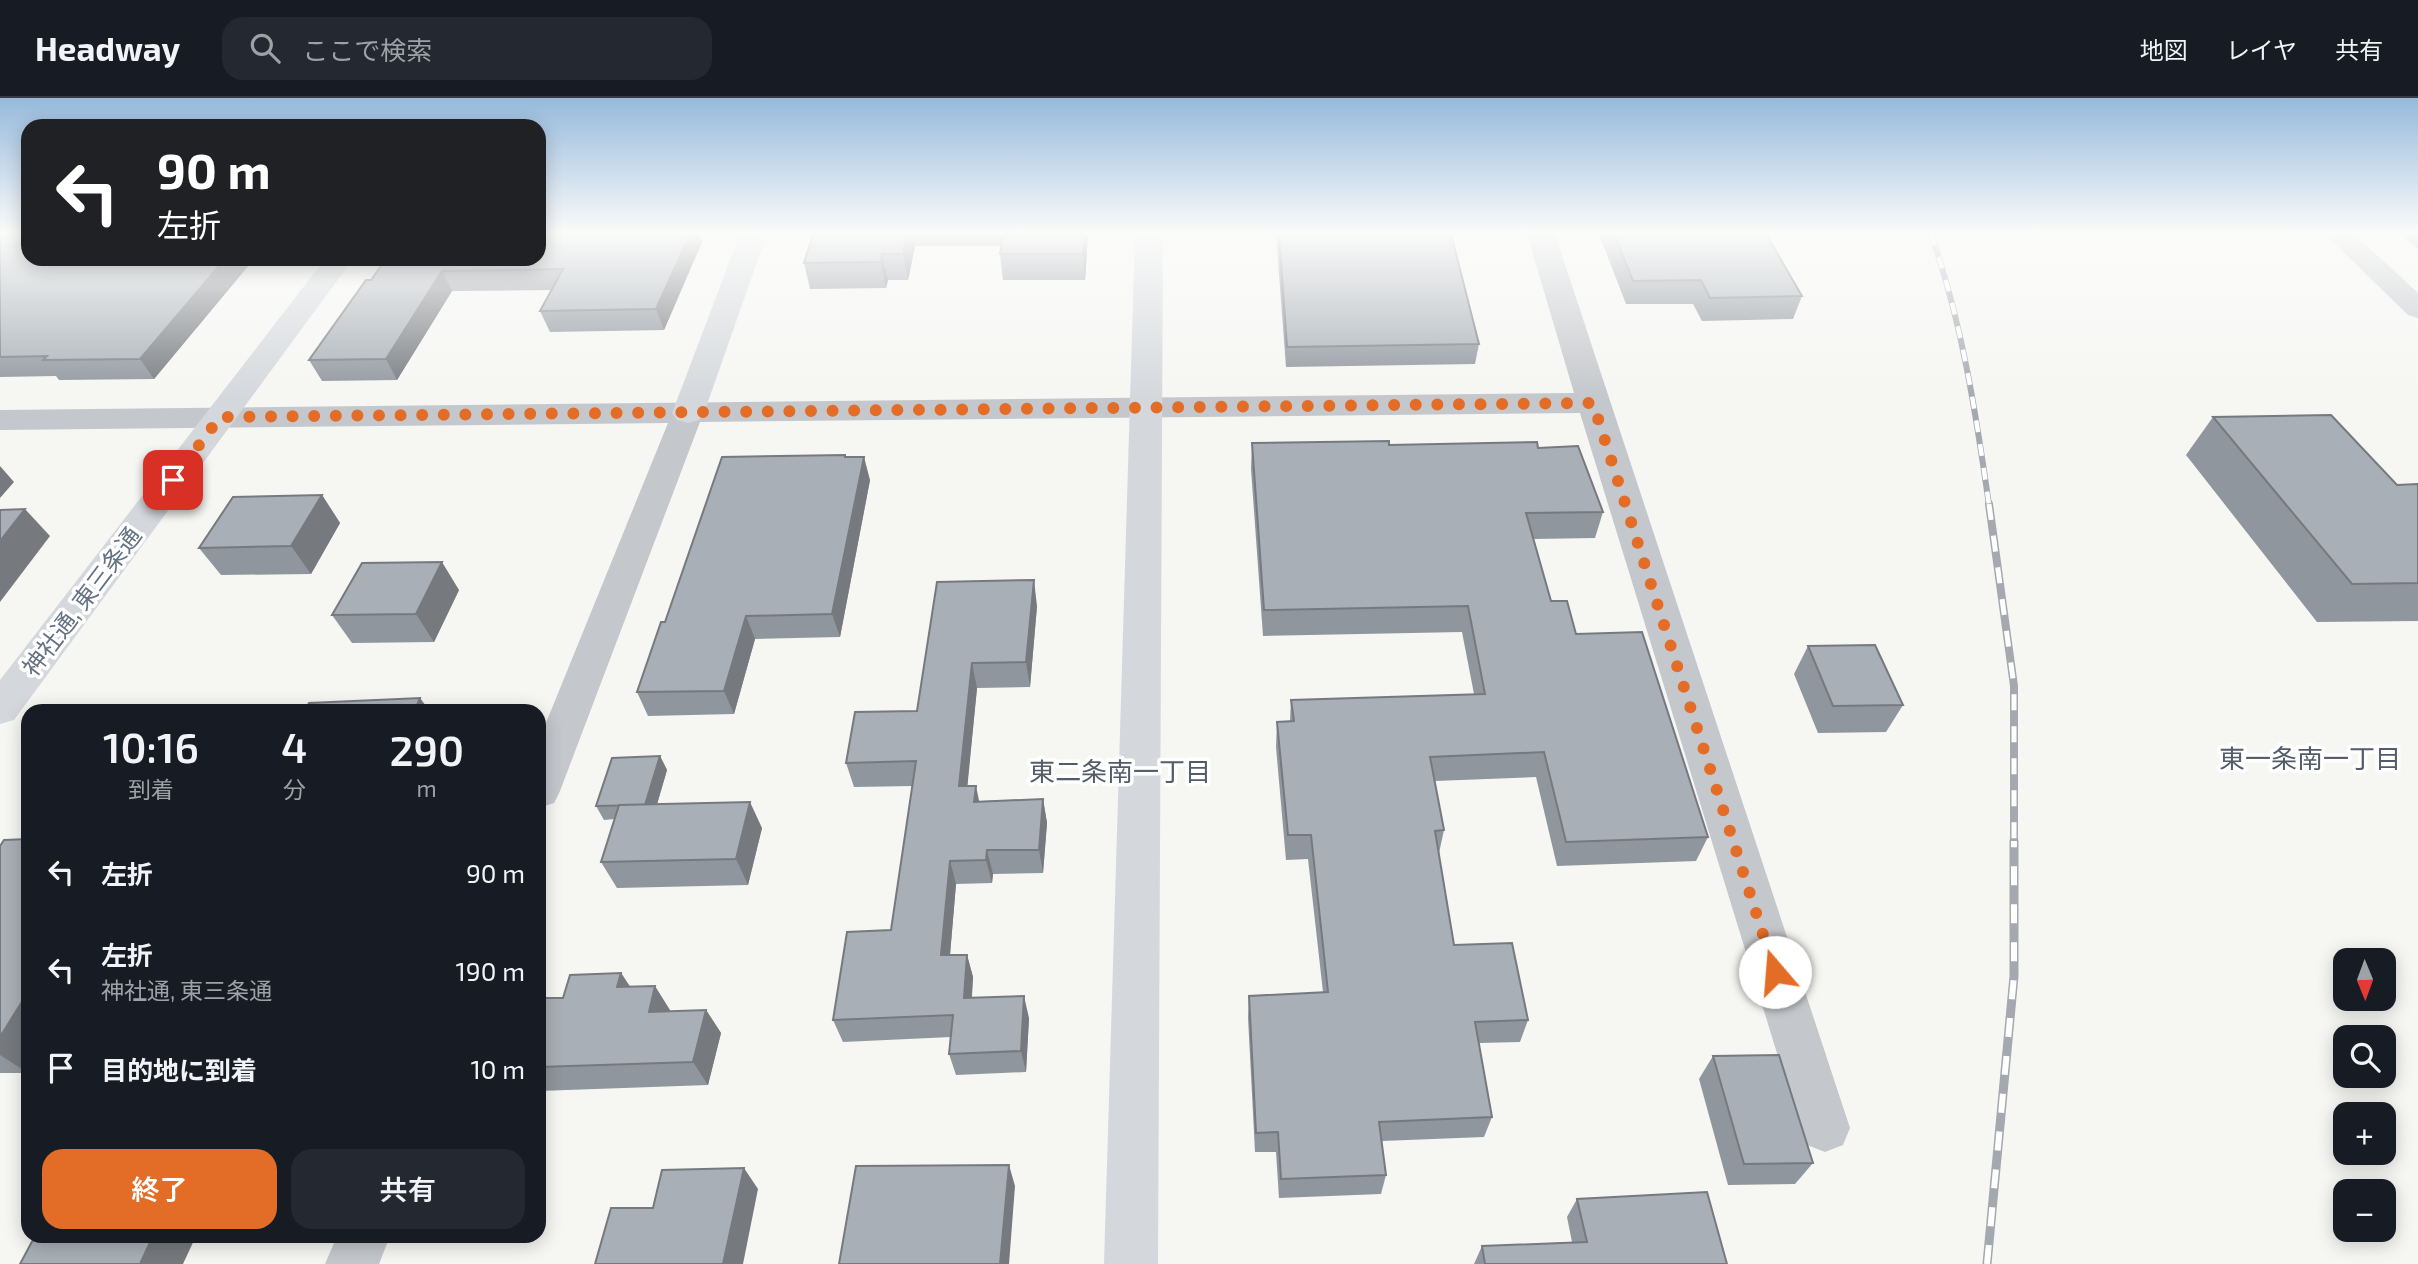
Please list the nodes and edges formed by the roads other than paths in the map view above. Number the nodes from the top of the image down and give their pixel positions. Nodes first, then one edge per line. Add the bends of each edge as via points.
1 (317, 288) edge
2 (734, 288) edge
3 (1148, 288) edge
4 (1558, 288) edge
5 (2396, 288) edge
6 (2418, 309) edge
7 (1593, 403) junction
8 (1147, 408) junction
9 (688, 413) junction
10 (220, 417) junction
11 (0, 420) edge
12 (0, 709) edge
13 (546, 773) edge
14 (1825, 1128) dead end
15 (360, 1243) edge
16 (352, 1264) edge
17 (1131, 1264) edge

1 - 10 street, 神社通, 東三条通
2 - 9 street
3 - 8 street
4 - 7 street
5 - 6 street
7 - 8 street
7 - 14 street
8 - 9 street
8 - 17 street
9 - 10 street
9 - 13 street
10 - 11 street
10 - 12 street, 神社通, 東三条通
15 - 16 street

